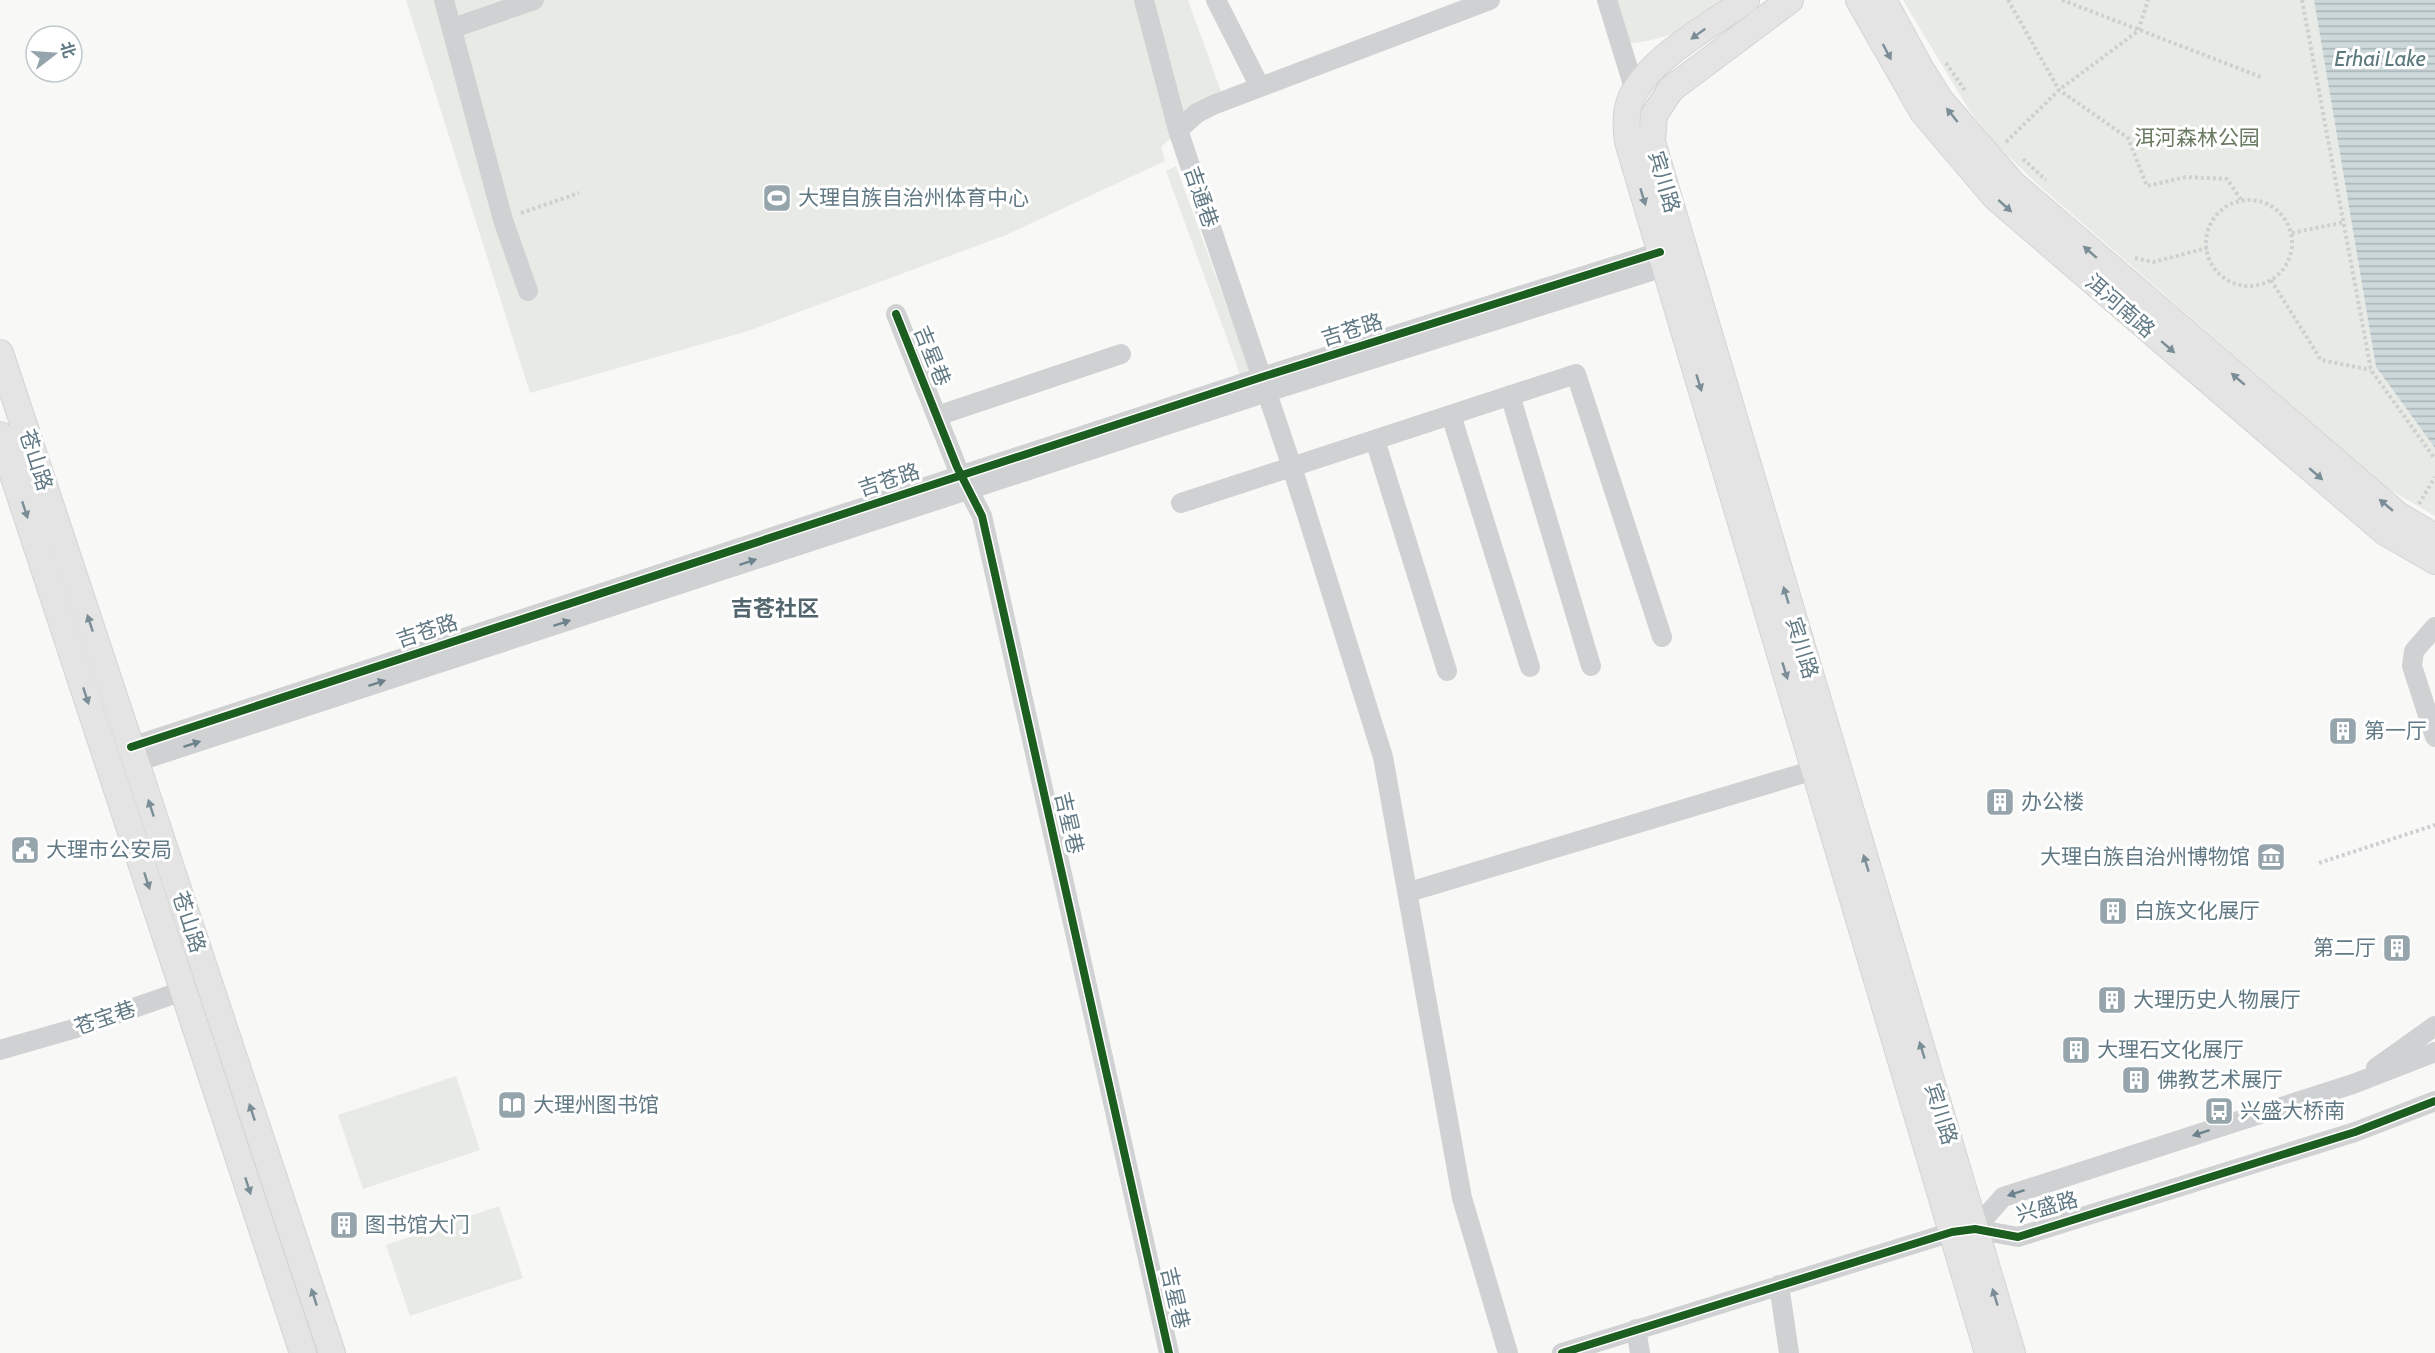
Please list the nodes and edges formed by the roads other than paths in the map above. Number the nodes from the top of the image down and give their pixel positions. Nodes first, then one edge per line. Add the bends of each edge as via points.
1 (444, 0) edge
2 (534, 0) edge
3 (1144, 0) edge
4 (1216, 0) edge
5 (1490, 0) edge
6 (1607, 0) edge
7 (1746, 0) edge
8 (1790, 0) edge
9 (1859, 0) edge
10 (1883, 0) edge
11 (453, 27) junction
12 (1260, 87) junction
13 (1635, 92) junction
14 (1178, 130) junction
15 (1662, 260) junction
16 (528, 291) dead end
17 (896, 314) dead end
18 (0, 354) edge
19 (1121, 354) dead end
20 (1265, 385) junction
21 (1510, 395) junction
22 (1451, 415) junction
23 (937, 416) junction
24 (0, 435) edge
25 (1375, 440) junction
26 (1292, 467) junction
27 (7, 477) edge
28 (965, 482) junction
29 (1181, 503) dead end
30 (2431, 554) edge
31 (2435, 627) edge
32 (1662, 637) dead end
33 (1591, 666) dead end
34 (1530, 667) dead end
35 (1447, 670) dead end
36 (2435, 737) edge
37 (134, 755) junction
38 (1814, 770) junction
39 (1409, 891) junction
40 (209, 983) junction
41 (184, 991) junction
42 (2435, 1026) edge
43 (0, 1050) edge
44 (2435, 1052) edge
45 (2353, 1084) junction
46 (2433, 1103) edge
47 (1963, 1230) junction
48 (1779, 1285) junction
49 (1636, 1329) junction
50 (303, 1353) edge
51 (332, 1353) edge
52 (1169, 1353) edge
53 (1508, 1353) edge
54 (1562, 1353) edge
55 (1640, 1353) edge
56 (1789, 1353) edge
57 (1988, 1353) edge
58 (2012, 1353) edge

1 - 11 street
2 - 11 street
3 - 14 street, 吉通巷
4 - 12 street
5 - 12 street
6 - 13 street
7 -> 13 main road, 宾川路 via 1666,58
47 -> 8 main road, 宾川路 via 1653,145 1652,122 1668,93 1684,77
9 -> 30 main road, 洱河南路 via 1923,112 1996,198 2385,532
30 -> 10 main road, 洱河南路 via 2392,510 2012,183 1940,100
11 - 16 street via 503,220
12 - 14 street via 1197,113
13 -> 15 main road, 宾川路 via 1627,112 1627,135
14 - 20 street, 吉通巷
15 - 20 street, 吉苍路
15 -> 38 main road, 宾川路
17 - 23 street, 吉星巷
37 -> 18 main road, 苍山路
19 - 23 street
20 - 26 street, 吉通巷
20 - 28 street, 吉苍路
21 - 22 street
21 - 32 street via 1576,374
21 - 33 street
22 - 25 street
22 - 34 street
23 - 28 street, 吉星巷
24 - 27 main road, 苍山路
25 - 26 street
25 - 35 street
26 - 29 street
26 - 39 street, 吉通巷 via 1383,757
27 -> 41 main road, 苍山路
28 - 37 street, 吉苍路
28 - 52 street, 吉星巷 via 982,516
31 - 36 street via 2414,651 2412,666
40 -> 37 main road, 苍山路
38 - 39 street
38 - 47 main road, 宾川路
39 - 53 street, 吉通巷 via 1462,1198
40 - 41 street, 苍宝巷
51 -> 40 main road, 苍山路
41 - 43 street, 苍宝巷
41 -> 50 main road, 苍山路
42 - 45 street
44 - 45 street, 兴盛路
45 -> 47 street, 兴盛路 via 2003,1197
46 - 47 street, 兴盛路 via 2355,1132 2018,1237
47 - 48 street, 兴盛路
47 - 57 main road, 宾川路
58 -> 47 main road, 宾川路
48 - 49 street, 兴盛路
48 - 56 street
49 - 54 street, 兴盛路
49 - 55 street

